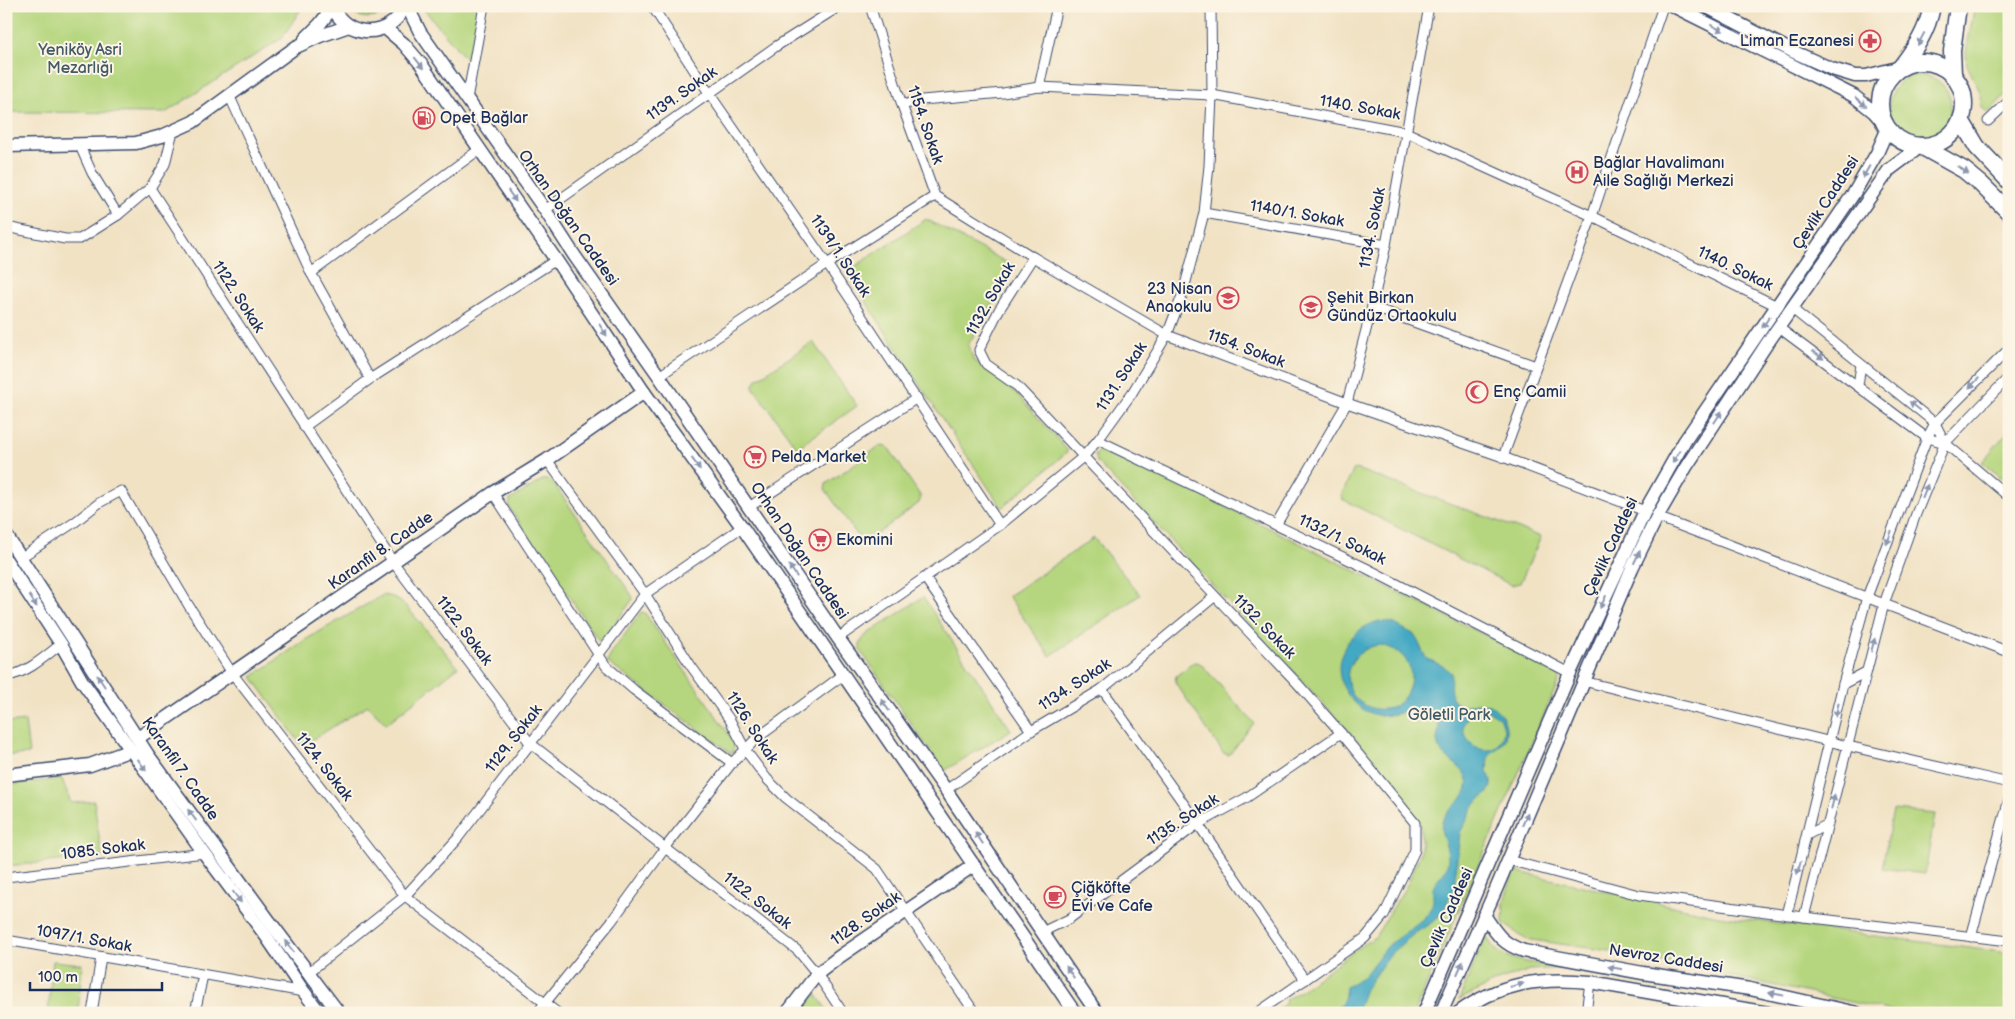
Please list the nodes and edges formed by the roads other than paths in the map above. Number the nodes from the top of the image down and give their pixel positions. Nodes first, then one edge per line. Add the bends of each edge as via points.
1 (405, 6) edge
2 (410, 6) edge
3 (484, 6) edge
4 (652, 6) edge
5 (840, 6) edge
6 (870, 6) edge
7 (1056, 6) edge
8 (1211, 6) edge
9 (1429, 6) edge
10 (1663, 6) edge
11 (1673, 6) edge
12 (1705, 6) edge
13 (1932, 6) edge
14 (1958, 6) edge
15 (332, 7) edge
16 (349, 26) junction
17 (385, 28) junction
18 (296, 48) junction
19 (1901, 67) junction
20 (1953, 75) junction
21 (1039, 87) junction
22 (709, 93) junction
23 (229, 95) junction
24 (1212, 95) junction
25 (467, 99) junction
26 (2009, 101) edge
27 (902, 105) junction
28 (1961, 120) junction
29 (1988, 122) dead end
30 (1888, 128) junction
31 (173, 131) junction
32 (1406, 132) junction
33 (79, 144) junction
34 (6, 146) edge
35 (1921, 146) junction
36 (480, 149) junction
37 (2009, 181) edge
38 (150, 188) junction
39 (935, 196) junction
40 (545, 210) junction
41 (2009, 212) edge
42 (1204, 213) junction
43 (118, 215) junction
44 (1592, 216) junction
45 (6, 227) edge
46 (1386, 245) junction
47 (1033, 257) junction
48 (556, 260) junction
49 (827, 264) junction
50 (311, 273) junction
51 (1777, 306) junction
52 (1372, 307) junction
53 (1791, 308) junction
54 (1778, 327) junction
55 (1167, 335) junction
56 (2009, 349) edge
57 (1999, 358) junction
58 (2009, 362) edge
59 (1861, 365) junction
60 (1536, 366) junction
61 (659, 376) junction
62 (2009, 377) edge
63 (370, 379) junction
64 (1858, 385) junction
65 (644, 392) junction
66 (916, 398) junction
67 (1347, 403) junction
68 (1935, 423) junction
69 (304, 428) junction
70 (1927, 438) junction
71 (1098, 440) junction
72 (1945, 443) junction
73 (1084, 457) junction
74 (1503, 457) junction
75 (548, 460) junction
76 (493, 493) junction
77 (2009, 497) edge
78 (749, 506) junction
79 (1645, 511) junction
80 (1916, 514) junction
81 (1657, 517) junction
82 (1895, 521) junction
83 (1000, 525) junction
84 (1276, 525) junction
85 (742, 527) junction
86 (6, 535) edge
87 (20, 558) junction
88 (392, 562) junction
89 (7, 563) edge
90 (925, 578) junction
91 (645, 594) junction
92 (1214, 597) junction
93 (1867, 597) junction
94 (1884, 604) junction
95 (838, 638) junction
96 (62, 644) junction
97 (2009, 652) edge
98 (598, 653) junction
99 (1866, 672) junction
100 (1570, 673) junction
101 (232, 674) junction
102 (844, 675) junction
103 (6, 676) edge
104 (1583, 681) junction
105 (1843, 684) junction
106 (1102, 689) junction
107 (1031, 731) junction
108 (1341, 733) junction
109 (138, 738) junction
110 (1830, 742) junction
111 (530, 743) junction
112 (1848, 746) junction
113 (131, 750) junction
114 (746, 751) junction
115 (732, 763) junction
116 (6, 775) edge
117 (2009, 783) edge
118 (946, 790) junction
119 (2009, 799) edge
120 (1198, 824) junction
121 (1828, 824) junction
122 (1807, 836) junction
123 (665, 848) junction
124 (204, 853) junction
125 (1508, 860) junction
126 (974, 865) junction
127 (6, 877) edge
128 (405, 896) junction
129 (905, 912) junction
130 (1484, 915) junction
131 (1787, 915) junction
132 (1804, 917) junction
133 (1042, 932) junction
134 (1970, 937) junction
135 (6, 940) edge
136 (2009, 941) edge
137 (101, 957) junction
138 (309, 972) junction
139 (817, 974) junction
140 (202, 975) junction
141 (1305, 980) junction
142 (1590, 982) junction
143 (304, 992) junction
144 (546, 1003) junction
145 (1747, 1010) edge
146 (92, 1013) edge
147 (195, 1013) edge
148 (320, 1013) edge
149 (339, 1013) edge
150 (537, 1013) edge
151 (558, 1013) edge
152 (787, 1013) edge
153 (843, 1013) edge
154 (975, 1013) edge
155 (1075, 1013) edge
156 (1097, 1013) edge
157 (1257, 1013) edge
158 (1424, 1013) edge
159 (1441, 1013) edge
160 (1458, 1013) edge
161 (1586, 1013) edge
162 (1768, 1013) edge
163 (1857, 1013) edge

1 - 17 main road via 402,14
2 - 25 main road, Orhan Doğan Caddesi via 420,32
3 - 25 street
4 - 22 street, 1139/1. Sokak
5 - 22 street, 1139. Sokak
6 - 27 street, 1154. Sokak
7 - 21 street
8 - 24 street, 1131. Sokak
9 - 32 street, 1134. Sokak
10 - 44 street
11 -> 30 main road via 1854,96
12 - 19 main road via 1792,51 1855,76
13 -> 19 highway via 1920,41
14 - 20 highway via 1952,51
15 - 16 main road
15 - 18 main road
16 - 17 main road via 366,31
16 - 18 main road
17 -> 36 main road via 420,64
18 - 23 main road
19 - 20 highway via 1917,62 1934,63
19 - 30 highway via 1890,76 1881,95 1882,116
20 - 28 highway via 1964,96
21 - 24 street, 1140. Sokak
21 - 27 street, 1140. Sokak
22 - 40 street, 1139. Sokak
22 - 49 street, 1139/1. Sokak
23 - 31 main road via 193,122
23 - 50 street
24 - 32 street, 1140. Sokak
24 - 42 street, 1131. Sokak
25 - 40 main road, Orhan Doğan Caddesi
26 - 29 street
27 - 39 street, 1154. Sokak
28 - 35 highway via 1945,139
28 - 37 highway via 1977,147
30 - 35 highway via 1902,141
30 -> 51 main road, Çevlik Caddesi via 1854,194
31 - 33 main road via 136,143
31 - 38 street via 164,164
32 - 44 street, 1140. Sokak
32 - 46 street, 1134. Sokak
33 - 34 main road
33 - 43 street via 92,174
35 -> 41 highway via 1964,170
35 - 53 main road, Çevlik Caddesi via 1889,170
36 -> 48 main road
36 - 50 street
38 - 43 street
38 - 69 street, 1122. Sokak
39 - 47 street, 1154. Sokak
39 - 49 street
40 - 61 main road, Orhan Doğan Caddesi
42 - 46 street, 1140/1. Sokak
42 - 55 street, 1131. Sokak via 1183,293
43 - 45 street via 80,239
44 - 51 street, 1140. Sokak
44 - 60 street
46 - 52 street, 1134. Sokak
47 - 55 street, 1154. Sokak
47 - 73 street, 1132. Sokak via 999,310 979,350 980,354 986,364 1018,386
48 - 63 street
48 -> 65 main road
49 - 61 street
49 - 66 street, 1139/1. Sokak
50 - 63 street
51 -> 79 main road, Çevlik Caddesi via 1684,442
52 - 60 street
52 - 67 street, 1134. Sokak
53 - 54 main road, Çevlik Caddesi
53 - 59 street
54 -> 64 street
81 -> 54 main road, Çevlik Caddesi
55 - 67 street, 1154. Sokak
55 - 71 street, 1131. Sokak via 1132,393
56 - 57 street
57 - 58 street
57 -> 68 street
59 - 64 street
68 -> 59 street
60 - 74 street
61 - 78 main road, Orhan Doğan Caddesi
62 - 72 street
63 - 69 street
64 - 70 street
65 - 75 main road, Karanfil 8. Cadde
65 -> 85 main road
66 - 78 street
66 - 83 street, 1139/1. Sokak
67 - 74 street, 1154. Sokak
67 - 84 street, 1134. Sokak
68 - 70 street
68 - 72 street
69 - 88 street, 1122. Sokak
70 - 72 street
70 - 82 street
71 - 73 street, 1131. Sokak
71 - 84 street, 1132/1. Sokak
72 - 77 street
80 -> 72 street
73 - 83 street, 1131. Sokak
73 - 92 street, 1132. Sokak
74 - 79 street, 1154. Sokak
75 - 76 main road, Karanfil 8. Cadde
75 - 91 street, 1126. Sokak
76 - 88 main road, Karanfil 8. Cadde
76 - 98 street
95 -> 78 main road, Orhan Doğan Caddesi
79 -> 100 main road, Çevlik Caddesi
80 - 82 street
80 - 94 street
81 - 93 street
104 -> 81 main road, Çevlik Caddesi
82 -> 93 street
83 - 90 street, 1131. Sokak
84 - 100 street, 1132/1. Sokak
85 - 91 street, 1129. Sokak
85 - 102 main road
86 - 87 main road, Karanfil 7. Cadde
87 - 101 street, 1124. Sokak via 121,491
109 -> 87 main road, Karanfil 7. Cadde
88 - 101 main road, Karanfil 8. Cadde
88 - 111 street, 1122. Sokak
89 -> 96 main road, Karanfil 7. Cadde
90 - 95 street, 1131. Sokak
90 - 107 street
91 - 98 street, 1129. Sokak
91 - 114 street, 1126. Sokak via 730,720
92 - 106 street, 1134. Sokak
92 - 108 street, 1132. Sokak
93 - 94 street
93 - 105 street
94 - 97 street
99 -> 94 street
118 -> 95 main road, Orhan Doğan Caddesi
96 - 103 street via 41,660
96 - 113 main road, Karanfil 7. Cadde via 82,681
98 - 111 street, 1129. Sokak
98 - 115 street via 606,666 634,690
99 - 105 street
99 - 112 street
100 - 158 main road, Çevlik Caddesi
101 - 109 main road, Karanfil 8. Cadde
101 - 128 street, 1124. Sokak
102 - 114 street via 757,738
102 - 126 main road
104 - 110 street
125 -> 104 main road, Çevlik Caddesi
105 -> 110 street
106 - 107 street, 1134. Sokak
106 - 120 street
107 - 118 street, 1134. Sokak
108 - 120 street, 1135. Sokak via 1246,798
108 - 141 street, 1132. Sokak via 1415,823 1415,850 1384,915 1365,938
138 -> 109 main road, Karanfil 7. Cadde
110 - 112 street
110 - 122 street
111 - 123 street, 1122. Sokak
111 - 128 street, 1129. Sokak via 458,838
112 - 117 street
121 -> 112 street
113 - 116 main road via 90,765
113 -> 124 main road, Karanfil 7. Cadde
114 - 115 street
114 - 129 street, 1126. Sokak via 786,798 876,870
115 - 123 street
133 -> 118 main road, Orhan Doğan Caddesi
119 - 134 street
120 - 133 street, 1135. Sokak via 1068,919
120 - 141 street
121 - 122 street
121 - 132 street
122 -> 131 street
123 - 139 street, 1122. Sokak via 798,951
123 - 144 street
124 - 127 street, 1085. Sokak
124 -> 143 main road, Karanfil 7. Cadde
125 - 130 main road, Çevlik Caddesi
125 - 131 street via 1639,895
126 - 129 main road, 1128. Sokak
126 - 155 main road
128 - 138 street, 1129. Sokak
128 - 144 street, 1124. Sokak
129 - 139 main road, 1128. Sokak
129 - 154 street, 1126. Sokak
159 -> 130 main road, Çevlik Caddesi
163 -> 130 main road, Nevroz Caddesi via 1750,989 1643,974 1524,951 1511,947 1500,938
131 - 132 street
132 - 134 street
156 -> 133 main road, Orhan Doğan Caddesi
134 - 136 street
135 - 137 street, 1097/1. Sokak
137 - 140 street, 1097/1. Sokak
137 - 146 street
138 - 149 main road, Karanfil 7. Cadde
139 - 152 main road, 1128. Sokak
139 - 153 street, 1122. Sokak
140 - 143 street, 1097/1. Sokak
140 - 147 street
141 - 157 street, 1132. Sokak
142 - 145 main road
160 -> 142 main road via 1510,986 1537,980
142 - 161 street
143 - 148 main road, Karanfil 7. Cadde
144 - 150 street
144 - 151 street, 1124. Sokak
145 - 162 main road

